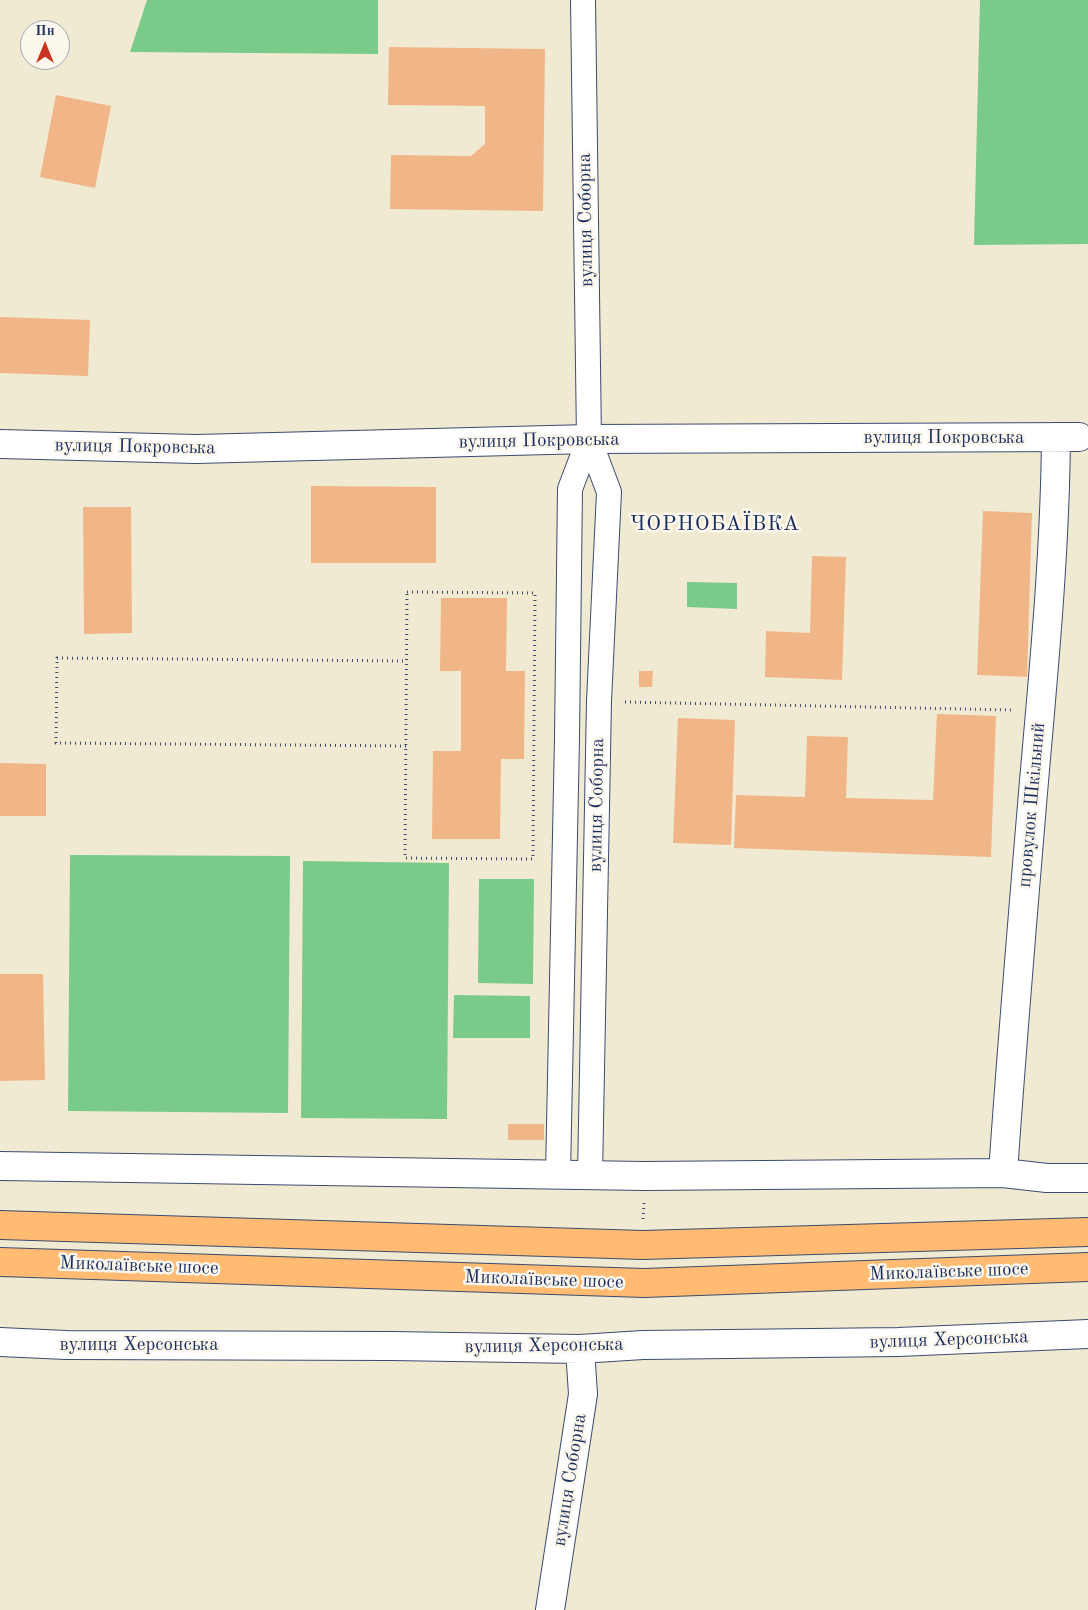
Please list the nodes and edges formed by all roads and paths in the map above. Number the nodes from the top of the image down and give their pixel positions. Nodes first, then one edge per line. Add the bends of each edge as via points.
1 (583, 0) edge
2 (1068, 437) joint
3 (589, 439) junction
4 (0, 444) edge
5 (407, 661) junction
6 (599, 701) junction
7 (1040, 710) junction
8 (406, 746) junction
9 (0, 1166) edge
10 (1003, 1173) junction
11 (558, 1174) junction
12 (590, 1175) junction
13 (1088, 1178) edge
14 (0, 1225) edge
15 (1088, 1232) edge
16 (0, 1262) edge
17 (1088, 1267) edge
18 (1088, 1334) edge
19 (0, 1342) edge
20 (580, 1349) junction
21 (550, 1610) edge

1 - 3 street, вулиця Соборна
2 - 3 street, вулиця Покровська
2 - 7 street, провулок Шкільний via 1056,494
3 - 4 street, вулиця Покровська via 196,449
3 - 6 street, вулиця Соборна via 609,492
3 - 11 street, вулиця Соборна via 570,489
5 - 8 path
5 - 8 path via 407,592 535,593 533,859 406,858
5 - 8 path via 57,658 56,677 56,743
6 - 7 path
6 - 12 street, вулиця Соборна
7 - 10 street, провулок Шкільний
9 - 11 street
10 - 12 street
10 - 13 street
11 - 12 street
14 - 15 main road, Миколаївське шосе via 643,1245
16 - 17 main road, Миколаївське шосе via 644,1283
18 - 20 street, вулиця Херсонська
19 - 20 street, вулиця Херсонська
20 - 21 street, вулиця Соборна via 583,1394

